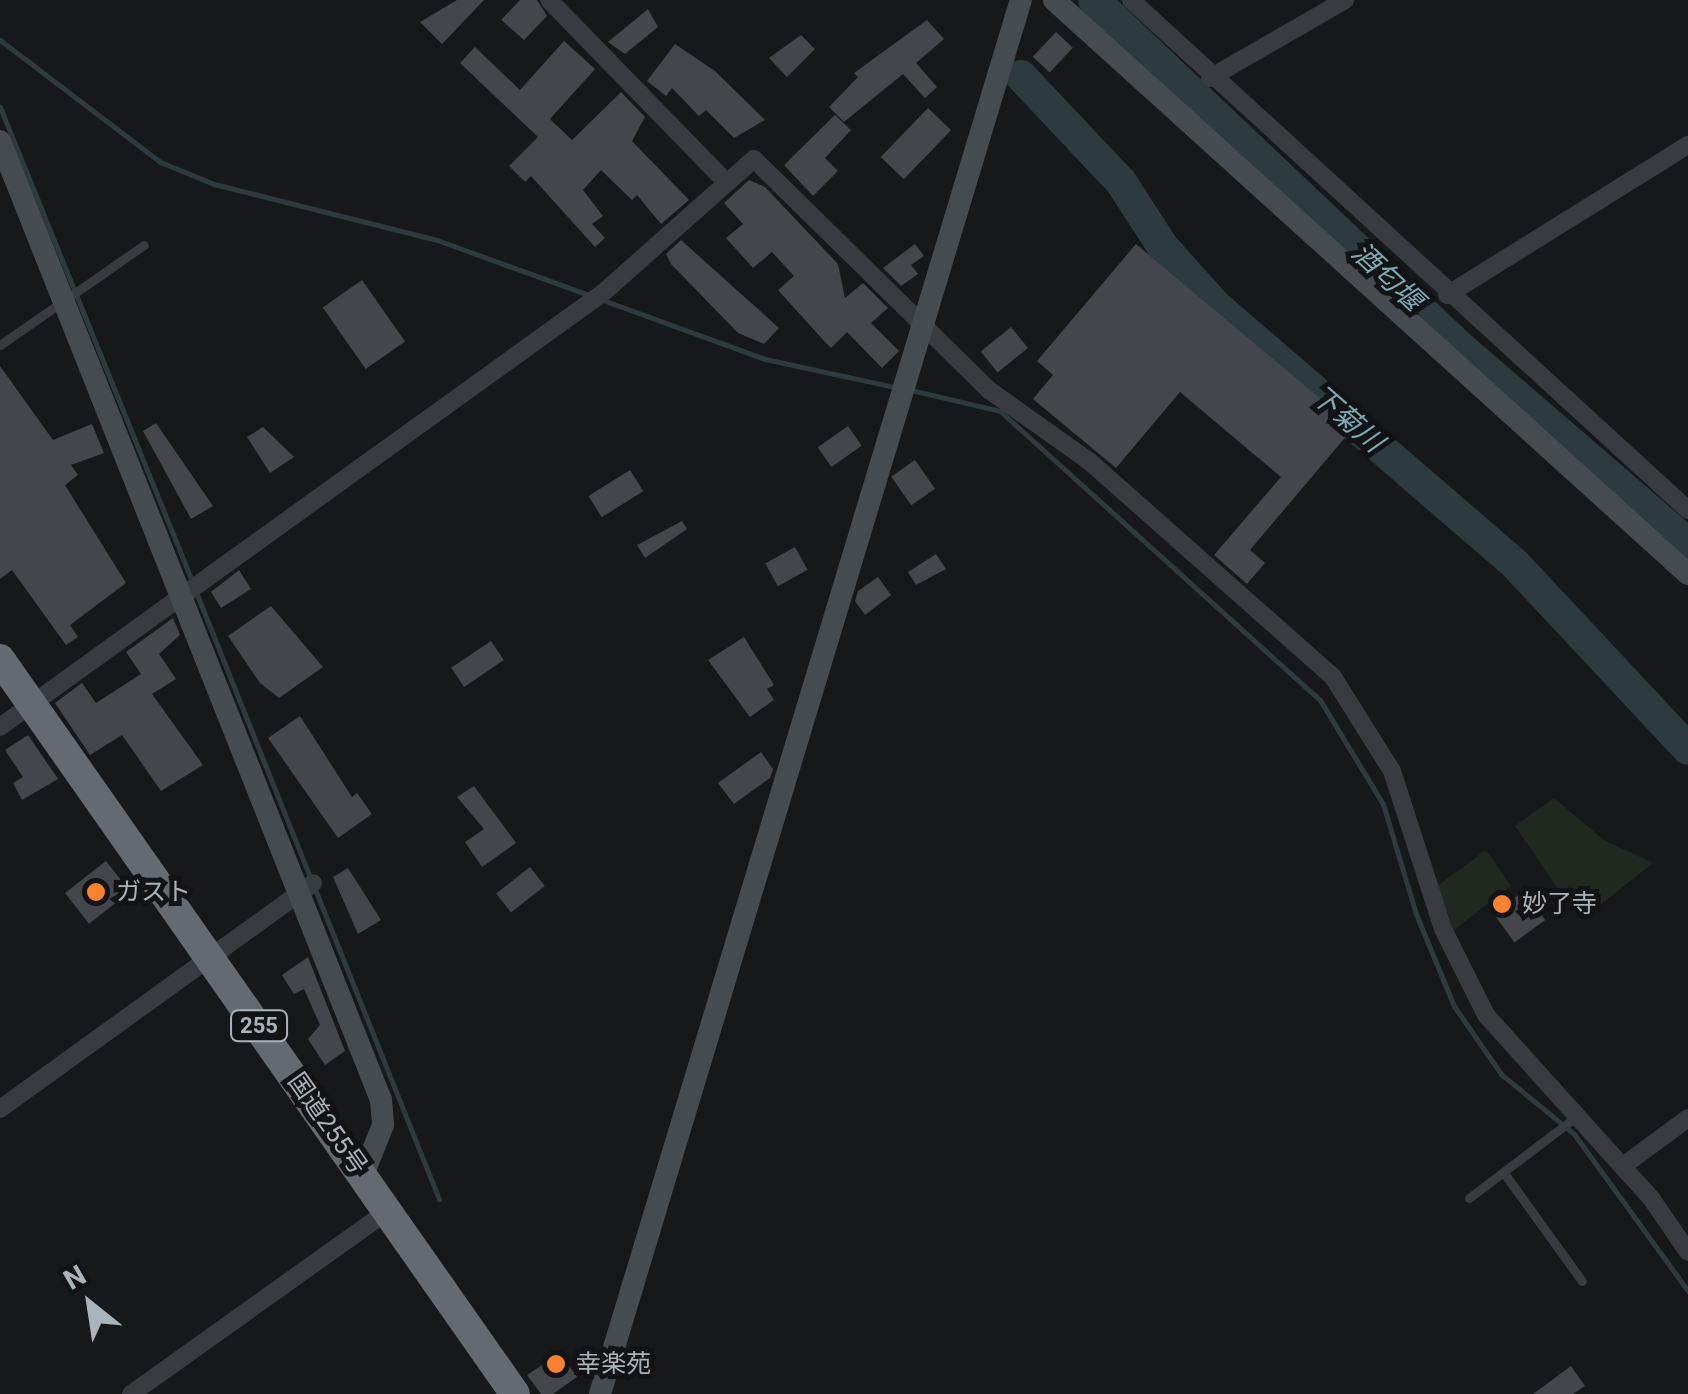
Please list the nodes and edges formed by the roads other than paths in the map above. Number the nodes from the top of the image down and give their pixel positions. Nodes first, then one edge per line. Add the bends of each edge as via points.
1 (549, 0) edge
2 (1021, 0) edge
3 (1054, 0) edge
4 (1130, 0) edge
5 (1344, 0) edge
6 (1210, 78) junction
7 (0, 141) edge
8 (1688, 146) edge
9 (726, 183) junction
10 (144, 245) dead end
11 (1447, 295) junction
12 (63, 300) junction
13 (923, 326) junction
14 (0, 345) edge
15 (1680, 493) edge
16 (1688, 510) edge
17 (1688, 574) edge
18 (180, 598) junction
19 (0, 659) edge
20 (32, 704) junction
21 (0, 727) edge
22 (304, 890) junction
23 (211, 958) junction
24 (0, 1109) edge
25 (1575, 1118) junction
26 (1688, 1118) edge
27 (1623, 1166) junction
28 (1504, 1173) junction
29 (363, 1175) junction
30 (1469, 1198) dead end
31 (388, 1211) junction
32 (1688, 1252) edge
33 (1582, 1281) dead end
34 (131, 1394) edge
35 (515, 1394) edge
36 (600, 1394) edge

1 - 9 street
2 - 13 street
3 - 17 street
4 - 6 street
5 - 6 street
6 - 11 street
7 - 12 street
8 - 11 street
9 - 13 street via 754,158
9 - 18 street via 604,292
10 - 12 lane
11 - 15 street
12 - 14 lane
12 - 18 street
13 - 25 street via 989,390 1089,462 1333,677 1392,770 1460,972 1500,1038
13 - 36 street
15 - 16 street
18 - 20 street
18 - 22 street
19 - 20 highway, 国道255号 / 255
20 - 21 street
20 - 23 highway, 国道255号 / 255
22 - 23 street
22 - 29 street via 380,1100 383,1125
23 - 24 street
23 - 29 highway, 国道255号 / 255
25 - 27 street
25 - 28 lane
26 - 27 street
27 - 32 street
28 - 30 lane
28 - 33 lane
29 - 31 highway, 国道255号 / 255
31 - 34 street
31 - 35 highway, 国道255号 / 255

